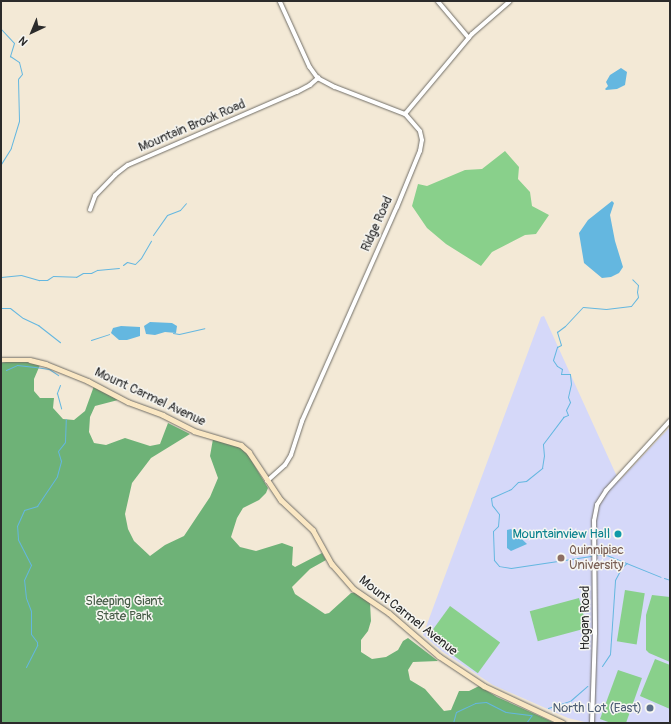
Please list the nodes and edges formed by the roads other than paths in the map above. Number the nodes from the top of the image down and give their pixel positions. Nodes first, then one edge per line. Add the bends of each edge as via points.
1 (280, 1) edge
2 (438, 1) edge
3 (510, 1) edge
4 (469, 38) junction
5 (318, 78) junction
6 (405, 114) junction
7 (90, 210) dead end
8 (1, 360) edge
9 (670, 421) edge
10 (268, 481) junction
11 (563, 723) edge
12 (592, 723) edge

1 - 5 street via 310,67
2 - 4 street
3 - 4 street
4 - 6 street
5 - 6 street
5 - 7 street, Mountain Brook Road via 297,92 130,164 100,189
6 - 10 street, Ridge Road via 420,131 420,151 302,421 291,455 285,465
8 - 10 main road, Mount Carmel Avenue via 30,360 46,364 96,384 128,402 163,415 194,431 241,445 249,452
9 - 12 street, Hogan Road via 606,491 597,505 594,520 595,634
10 - 11 main road, Mount Carmel Avenue via 286,505 309,526 332,564 358,592 390,613 443,658 484,686

